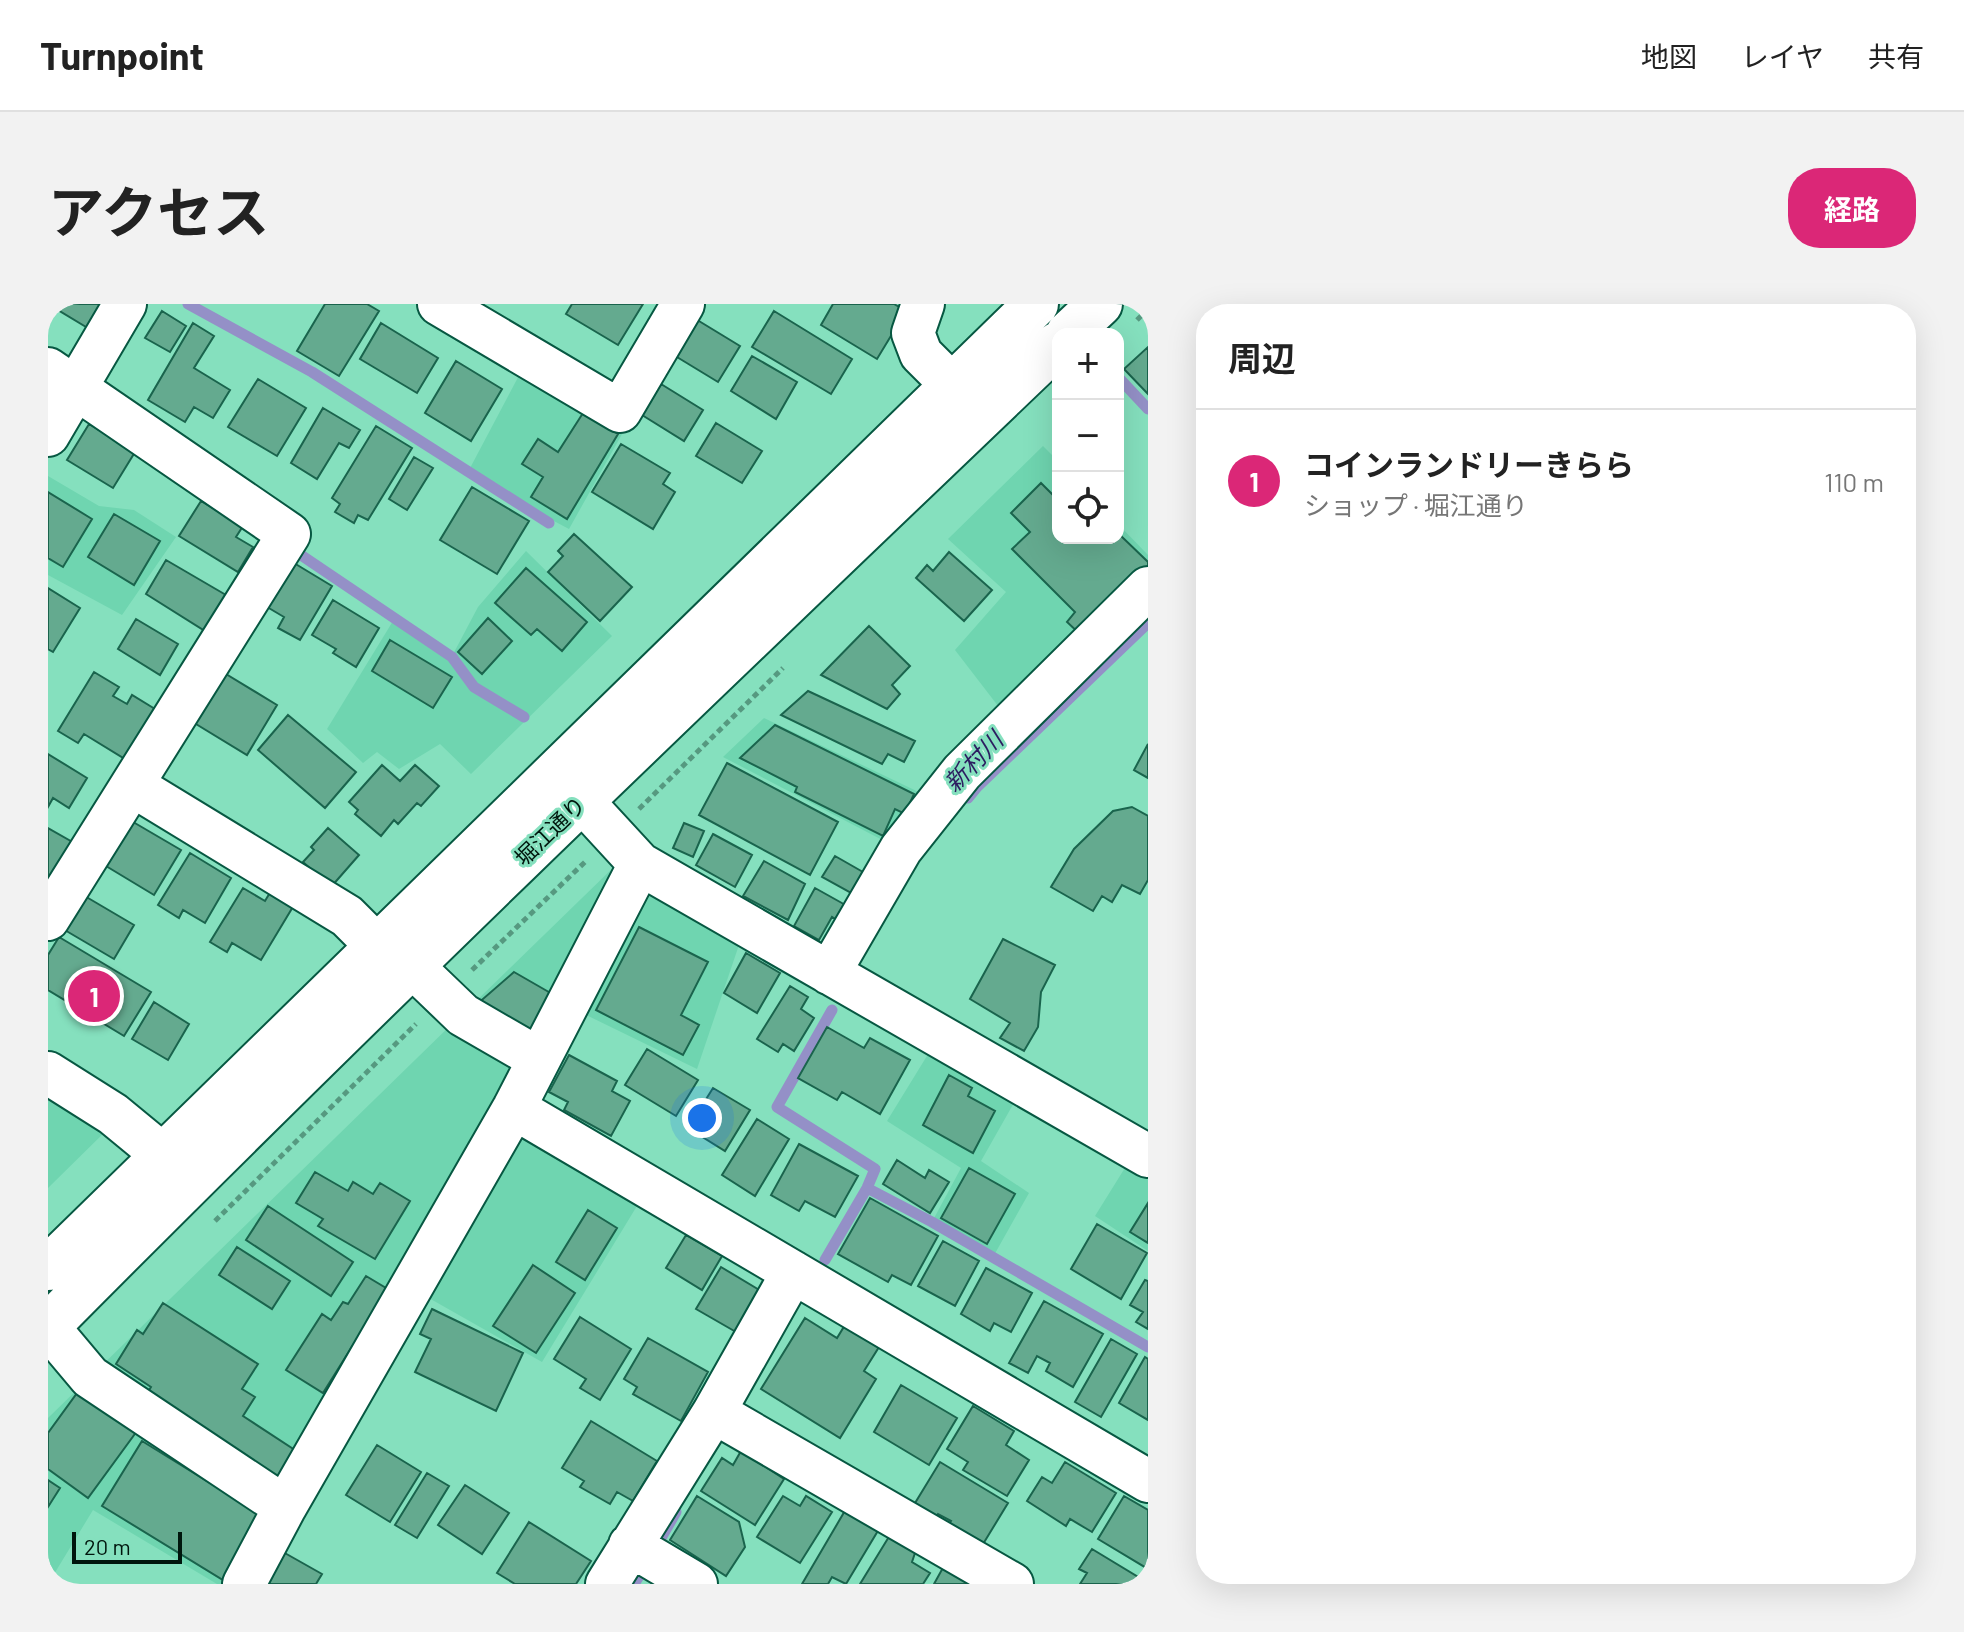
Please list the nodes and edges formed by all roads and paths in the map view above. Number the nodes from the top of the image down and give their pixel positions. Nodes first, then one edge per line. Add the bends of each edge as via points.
1 (125, 304) edge
2 (439, 304) edge
3 (683, 304) edge
4 (923, 304) edge
5 (1030, 309) edge
6 (1075, 327) edge
7 (62, 378) edge
8 (952, 385) junction
9 (48, 435) edge
10 (1148, 588) edge
11 (784, 667) dead end
12 (132, 785) junction
13 (569, 786) junction
14 (626, 850) junction
15 (48, 919) edge
16 (395, 956) junction
17 (829, 973) junction
18 (444, 997) junction
19 (539, 1059) junction
20 (48, 1073) edge
21 (514, 1108) junction
22 (164, 1156) junction
23 (1148, 1156) edge
24 (209, 1227) dead end
25 (48, 1268) edge
26 (793, 1272) junction
27 (48, 1326) edge
28 (714, 1412) junction
29 (1148, 1481) edge
30 (285, 1507) junction
31 (630, 1545) junction
32 (244, 1584) edge
33 (607, 1584) edge
34 (696, 1584) edge
35 (1012, 1584) edge

1 - 7 street
2 - 3 street via 620,411
4 - 8 street via 913,333 921,354
5 - 8 highway, 堀江通り
6 - 13 highway, 堀江通り
7 - 9 street
7 - 12 street via 289,534
8 - 13 highway, 堀江通り
10 - 17 street via 962,772 901,849
11 - 14 path
12 - 15 street
12 - 16 street via 347,916
13 - 14 street
13 - 16 highway, 堀江通り
14 - 17 street
14 - 18 path
14 - 19 street
16 - 18 street
16 - 22 highway, 堀江通り
16 - 27 highway, 堀江通り via 199,1174
17 - 23 street
18 - 19 street via 463,1015
18 - 24 path
19 - 21 street
20 - 22 street via 113,1114
21 - 26 street
21 - 30 street
22 - 25 highway, 堀江通り
26 - 28 street
26 - 29 street
27 - 30 street via 90,1377
28 - 31 street
28 - 35 street
30 - 32 street
31 - 33 street
31 - 34 street

